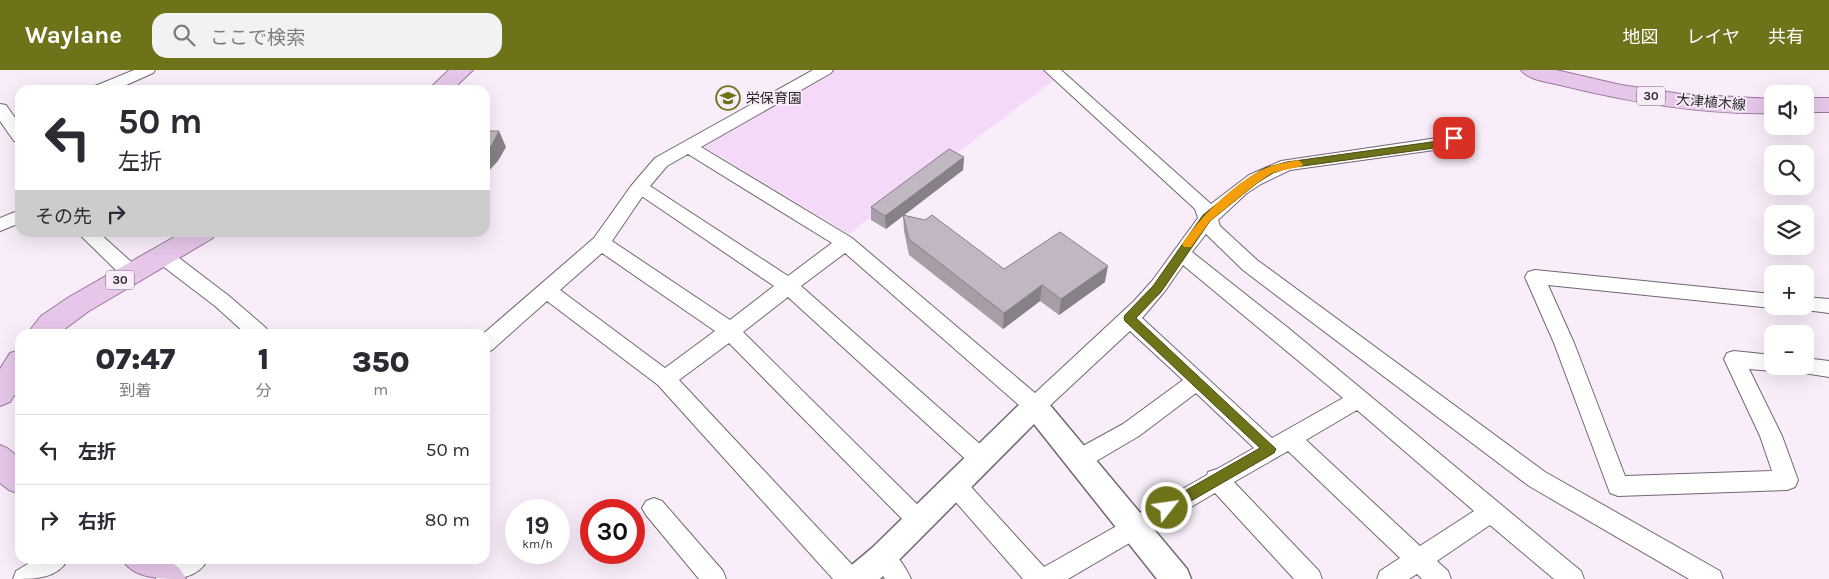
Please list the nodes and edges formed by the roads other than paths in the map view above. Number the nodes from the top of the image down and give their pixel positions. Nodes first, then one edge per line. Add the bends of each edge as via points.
1 (146, 70) edge
2 (462, 70) edge
3 (825, 70) edge
4 (1052, 70) edge
5 (1532, 70) edge
6 (112, 85) edge
7 (445, 85) edge
8 (1814, 105) edge
9 (1829, 105) edge
10 (1764, 106) edge
11 (0, 109) edge
12 (15, 126) edge
13 (1454, 138) dead end
14 (689, 147) junction
15 (637, 190) junction
16 (15, 218) edge
17 (1207, 218) junction
18 (0, 226) edge
19 (92, 237) edge
20 (195, 237) edge
21 (602, 243) junction
22 (845, 243) junction
23 (1181, 253) junction
24 (163, 256) junction
25 (132, 273) junction
26 (788, 286) junction
27 (547, 291) junction
28 (1764, 300) edge
29 (1814, 305) edge
30 (1829, 306) edge
31 (1129, 318) junction
32 (46, 329) edge
33 (253, 329) edge
34 (730, 331) junction
35 (490, 340) edge
36 (1764, 362) edge
37 (1814, 367) edge
38 (15, 369) edge
39 (1829, 369) edge
40 (665, 379) junction
41 (1197, 381) junction
42 (0, 394) edge
43 (1359, 399) junction
44 (1035, 406) junction
45 (1279, 444) junction
46 (0, 458) edge
47 (981, 459) junction
48 (1080, 459) junction
49 (15, 476) edge
50 (1216, 480) junction
51 (955, 485) junction
52 (654, 508) dead end
53 (1490, 513) junction
54 (919, 522) junction
55 (1134, 527) junction
56 (1418, 560) junction
57 (48, 564) edge
58 (146, 564) edge
59 (189, 564) edge
60 (891, 568) edge
61 (25, 579) edge
62 (169, 579) edge
63 (714, 579) edge
64 (849, 579) edge
65 (858, 579) edge
66 (1039, 579) edge
67 (1046, 579) edge
68 (1176, 579) edge
69 (1310, 579) edge
70 (1389, 579) edge
71 (1439, 579) edge
72 (1572, 579) edge
73 (1711, 579) edge

1 - 6 street
2 - 7 main road
3 - 14 street
4 - 17 street via 1203,206
5 - 10 main road, 大津植木線 / 30 via 1654,97
8 - 9 main road
11 - 12 street
13 - 17 street via 1449,142 1287,165 1253,180
14 - 15 street via 661,162
14 - 22 street
15 - 21 street
15 - 26 street via 648,192
16 - 18 street
17 - 23 street
17 - 73 street via 1212,229 1258,270 1537,479
19 - 25 street
20 - 24 main road, 30
21 - 27 street
21 - 34 street
22 - 26 street
22 - 44 street
23 - 31 street via 1157,289
23 - 43 street
24 - 25 main road, 30
24 - 33 street
25 - 32 main road, 30 via 79,304
26 - 34 street
26 - 47 street
27 - 35 street
27 - 40 street
28 - 36 street via 1534,277 1564,343 1618,486 1787,480 1771,436 1734,359
29 - 30 street
31 - 41 street
31 - 44 street
34 - 40 street
34 - 54 street
37 - 39 street
38 - 42 main road
40 - 64 street
41 - 45 street
41 - 48 street via 1131,430
43 - 45 street
43 - 53 street
44 - 47 street
44 - 48 street
45 - 50 street
45 - 56 street
46 - 49 main road
47 - 51 street
48 - 55 street
50 - 55 street
50 - 69 street
51 - 54 street
51 - 66 street
52 - 63 street
53 - 56 street
53 - 72 street
54 - 60 street
55 - 67 street
55 - 68 street
56 - 70 street
56 - 71 street
57 - 61 street
58 - 62 main road
59 - 62 street
60 - 65 street

